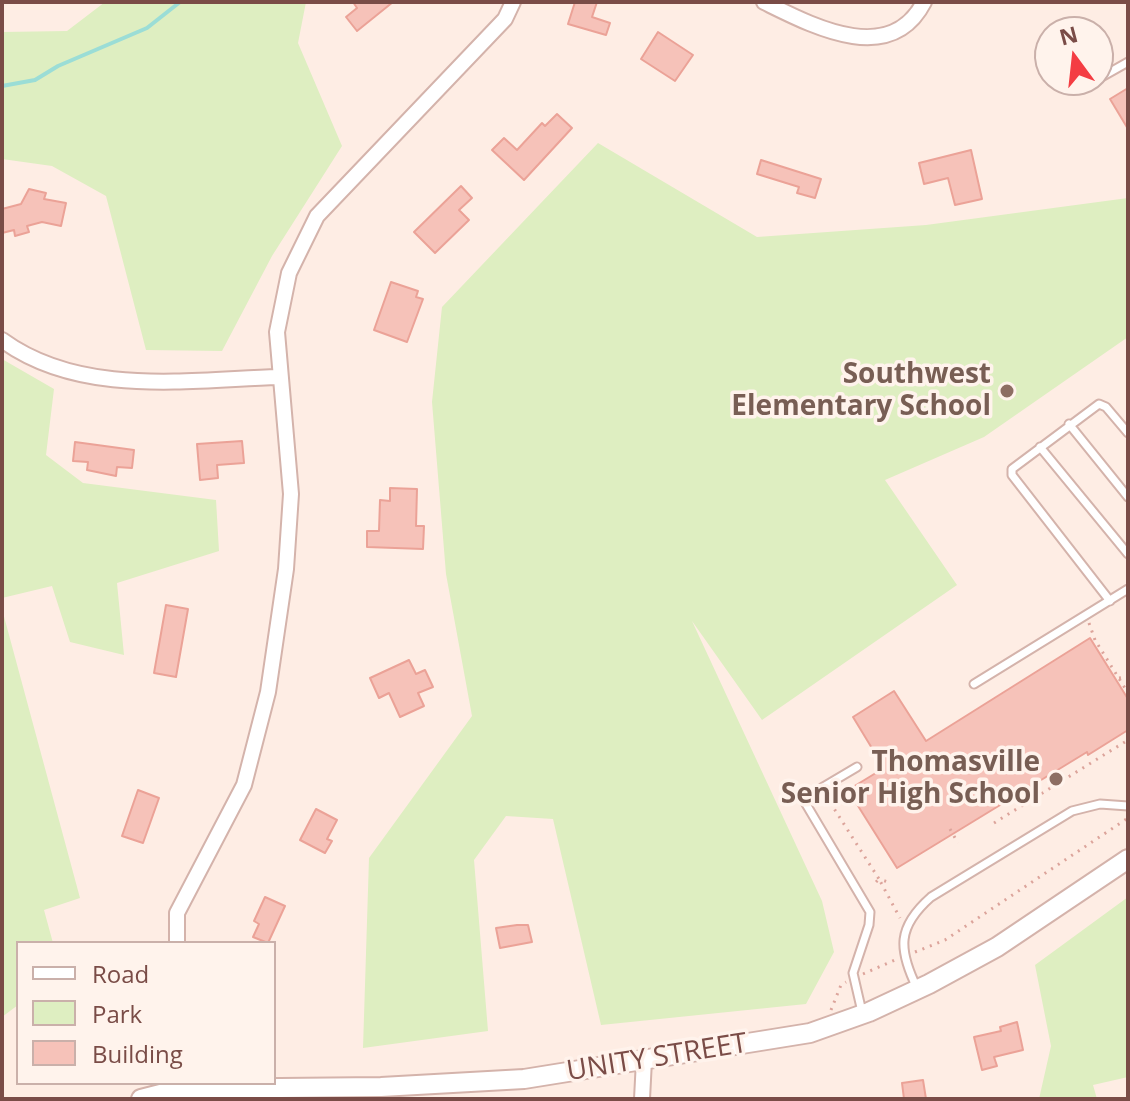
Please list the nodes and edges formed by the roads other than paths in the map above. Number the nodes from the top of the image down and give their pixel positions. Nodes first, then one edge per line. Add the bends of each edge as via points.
1 (513, 2) edge
2 (764, 2) edge
3 (924, 2) edge
4 (2, 340) edge
5 (278, 377) junction
6 (1069, 424) junction
7 (1128, 433) edge
8 (1040, 447) junction
9 (1128, 497) edge
10 (1128, 554) edge
11 (1128, 589) edge
12 (1110, 601) junction
13 (974, 684) dead end
14 (857, 767) dead end
15 (1128, 806) edge
16 (1128, 859) edge
17 (177, 941) edge
18 (918, 989) junction
19 (863, 1014) junction
20 (644, 1060) junction
21 (180, 1086) edge
22 (141, 1099) edge
23 (642, 1099) edge

1 - 5 street via 505,19 317,216 289,273 277,332
2 - 3 street via 826,31 878,37 902,28
4 - 5 street via 41,364 137,382
5 - 17 street via 289,435 291,494 268,692 244,785 177,913
6 - 7 lane via 1099,404
6 - 8 lane
6 - 9 lane
8 - 10 lane
8 - 12 lane via 1012,469 1012,475
11 - 12 lane
12 - 13 lane
14 - 19 lane via 803,799 870,912 853,973
15 - 18 lane via 1100,804 1072,811 931,897 905,929 905,956
16 - 18 street, UNITY STREET via 997,947
18 - 19 street, UNITY STREET
19 - 20 street, UNITY STREET via 810,1033
20 - 21 street, UNITY STREET via 524,1079 381,1087
20 - 23 street
21 - 22 street, UNITY STREET

